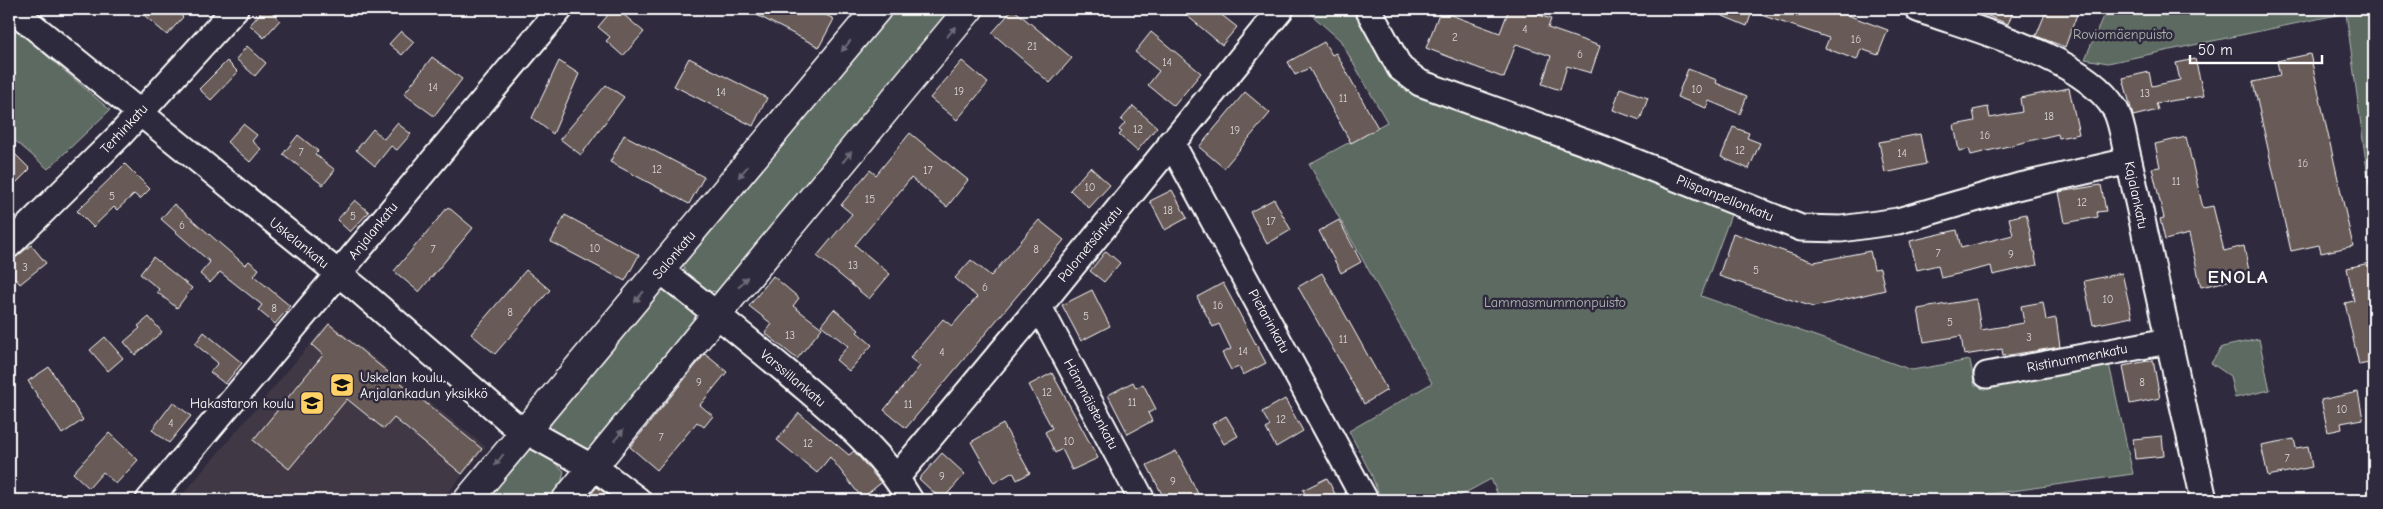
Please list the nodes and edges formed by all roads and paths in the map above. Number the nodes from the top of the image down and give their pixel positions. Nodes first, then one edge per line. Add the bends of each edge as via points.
1 (12, 9) edge
2 (235, 9) edge
3 (560, 9) edge
4 (877, 9) edge
5 (969, 9) edge
6 (1280, 9) edge
7 (1368, 9) edge
8 (1918, 9) edge
9 (140, 112) junction
10 (1172, 142) junction
11 (2129, 161) junction
12 (9, 245) edge
13 (661, 270) junction
14 (338, 276) junction
15 (1039, 307) junction
16 (717, 314) junction
17 (2168, 341) junction
18 (1987, 375) dead end
19 (525, 430) junction
20 (592, 468) junction
21 (897, 477) junction
22 (149, 500) edge
23 (468, 500) edge
24 (566, 500) edge
25 (638, 500) edge
26 (910, 500) edge
27 (1142, 500) edge
28 (1365, 500) edge
29 (2204, 500) edge

1 - 9 street, Uskelankatu
2 - 9 street, Terhinkatu
3 - 14 street, Anjalankatu
4 -> 13 main road, Salonkatu
16 -> 5 main road
6 - 10 street, Palometsänkatu
7 - 11 street, Piispanpellonkatu via 1400,68 1420,84 1606,150 1801,228 1841,229 1898,221 2016,187
8 - 11 street, Kajalankatu via 2041,54 2085,77 2115,110
9 - 12 street, Terhinkatu
9 - 14 street, Uskelankatu
10 - 15 street, Palometsänkatu
10 - 28 street, Pietarinkatu
11 - 17 street, Kajalankatu
13 - 16 street, Varssillankatu
13 -> 19 main road, Salonkatu
14 - 19 street, Uskelankatu via 512,423
14 - 22 street, Anjalankatu
15 - 21 street, Palometsänkatu
15 - 27 street, Hämmäistenkatu
20 -> 16 main road
16 - 21 street, Varssillankatu via 834,412 877,452
17 - 18 street, Ristinummenkatu
17 - 29 street, Kajalankatu
19 - 20 street, Uskelankatu
19 -> 23 main road, Salonkatu
20 - 24 main road
20 - 25 street, Uskelankatu
21 - 26 street, Varssillankatu

